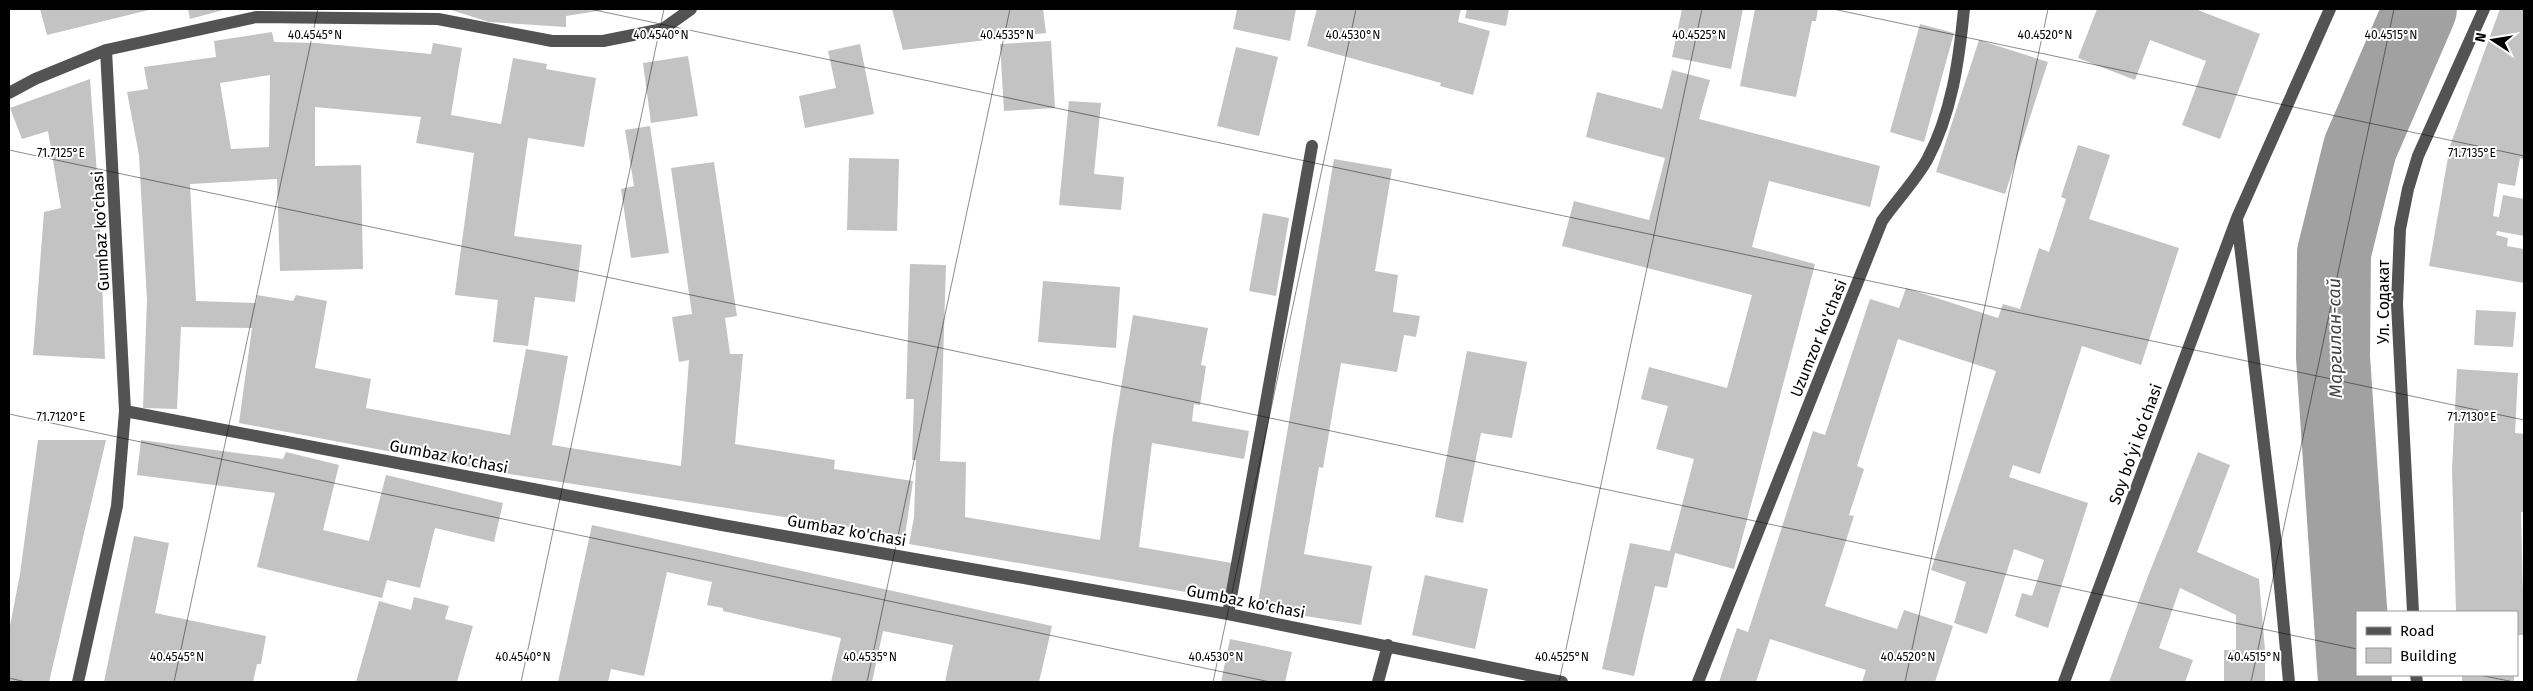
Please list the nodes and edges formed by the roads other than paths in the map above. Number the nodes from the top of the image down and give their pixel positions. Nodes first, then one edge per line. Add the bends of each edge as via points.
1 (691, 9) edge
2 (1964, 9) edge
3 (2330, 9) edge
4 (2484, 9) edge
5 (106, 50) junction
6 (9, 93) edge
7 (1312, 146) dead end
8 (2237, 218) junction
9 (126, 411) junction
10 (2413, 611) edge
11 (1228, 614) junction
12 (1388, 645) junction
13 (78, 682) edge
14 (1378, 682) edge
15 (1562, 682) edge
16 (1698, 682) edge
17 (2064, 682) edge
18 (2289, 682) edge

1 - 5 street via 663,29 603,41 552,41 438,19 256,17
2 - 16 street, Uzumzor ko'chasi via 1959,58 1947,112 1927,160 1882,221
3 - 8 street, Soy boʻyi koʻchasi
4 - 10 street, Ул. Содакат via 2418,156 2400,229 2397,313
5 - 6 street
5 - 9 street, Gumbaz ko'chasi
7 - 11 street
8 - 17 street, Soy boʻyi koʻchasi
8 - 18 street
9 - 11 street, Gumbaz ko'chasi via 722,524
9 - 13 street, Gumbaz ko'chasi via 117,506
11 - 12 street, Gumbaz ko'chasi
12 - 14 street
12 - 15 street, Gumbaz ko'chasi

